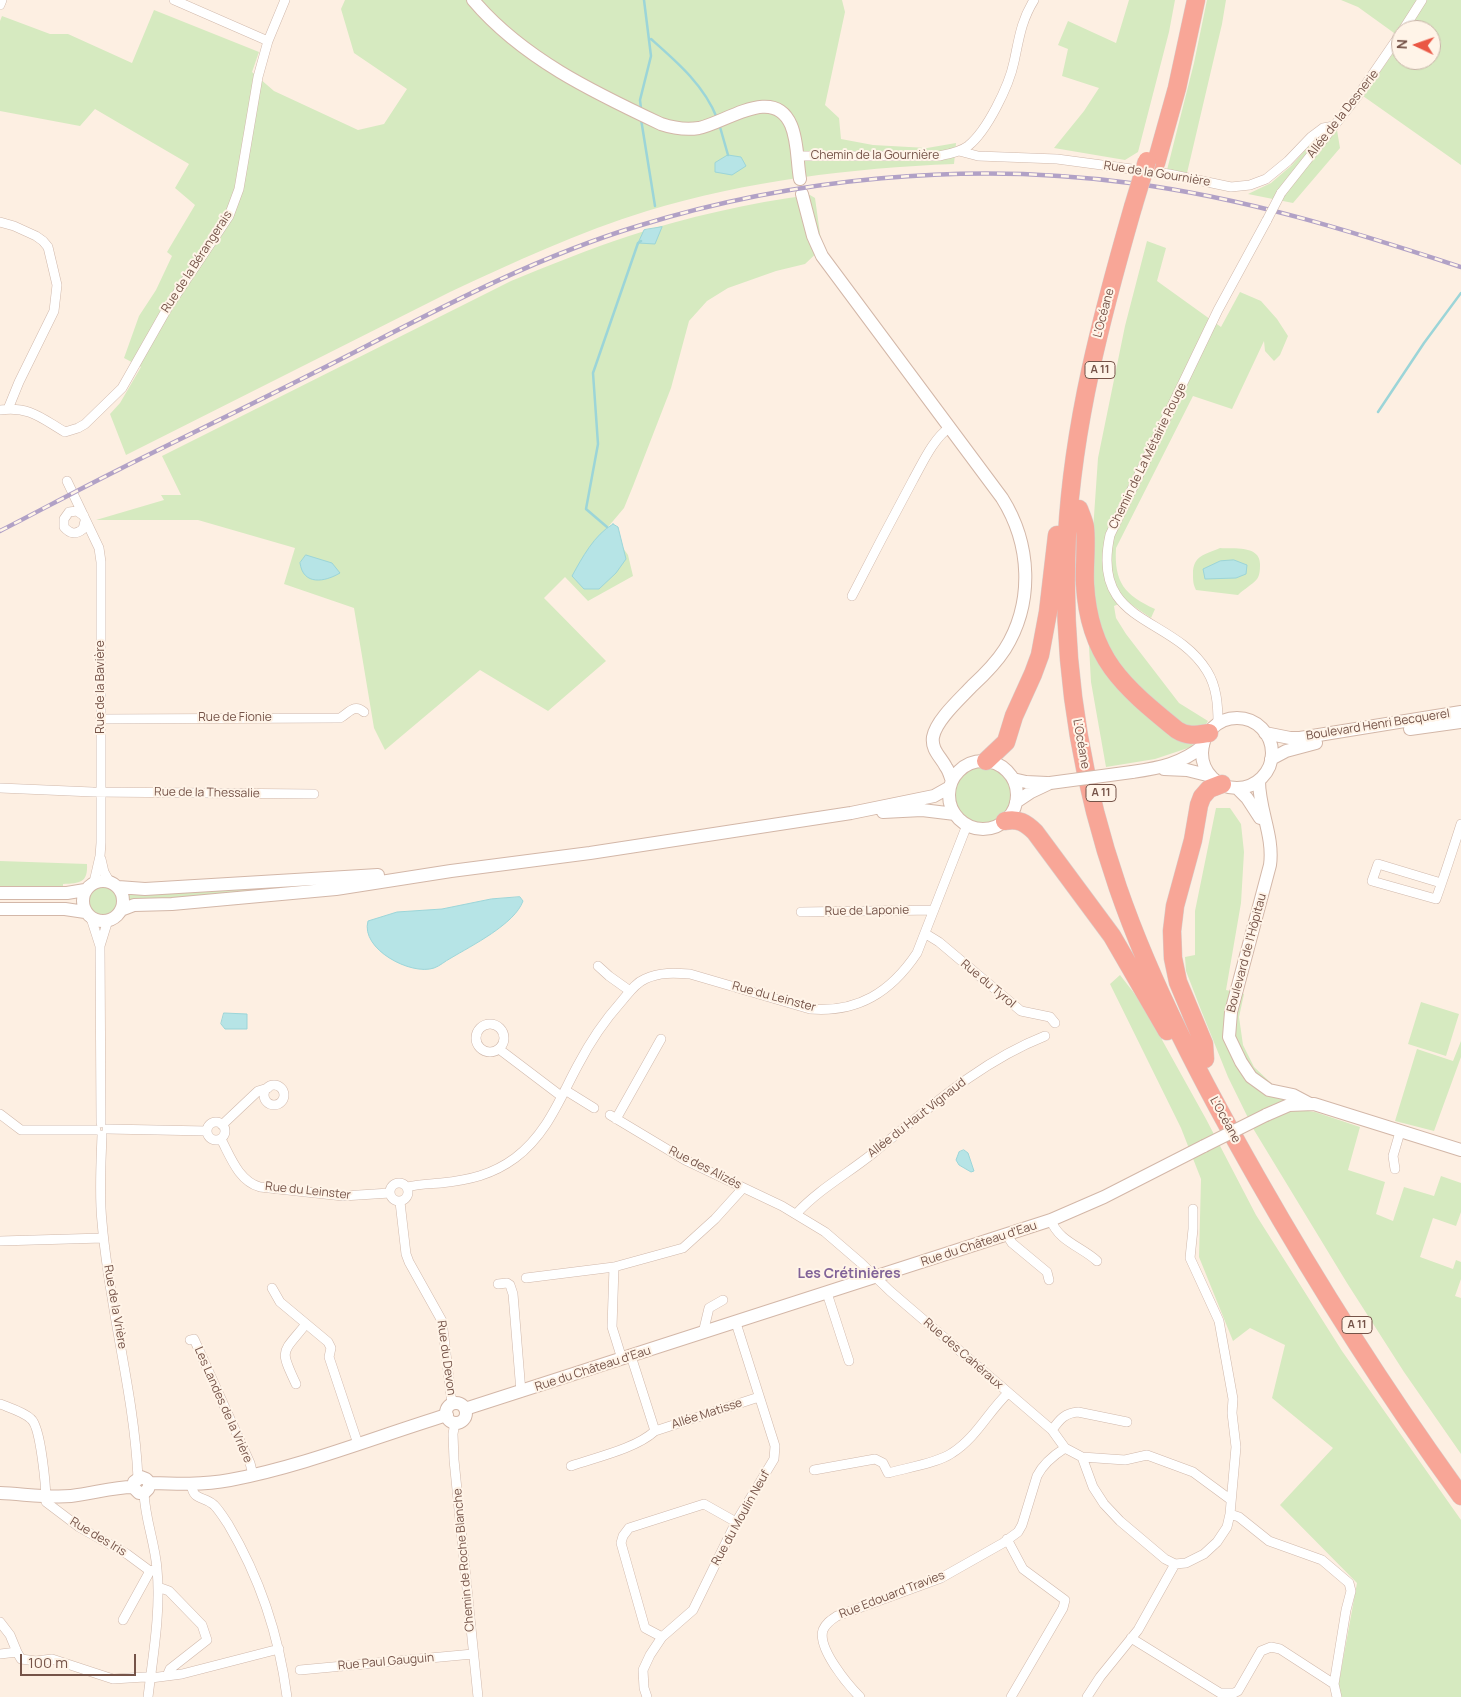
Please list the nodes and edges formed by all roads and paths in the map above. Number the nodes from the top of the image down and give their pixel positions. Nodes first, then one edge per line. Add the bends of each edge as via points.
1 (2, 0) edge
2 (174, 0) edge
3 (284, 0) edge
4 (473, 0) edge
5 (1034, 0) edge
6 (1186, 0) edge
7 (1196, 0) edge
8 (1422, 0) edge
9 (0, 5) edge
10 (1410, 20) edge
11 (268, 41) junction
12 (1391, 48) edge
13 (1334, 126) junction
14 (959, 151) junction
15 (797, 156) junction
16 (1152, 162) junction
17 (800, 179) dead end
18 (802, 194) dead end
19 (1138, 208) junction
20 (1267, 220) joint
21 (0, 222) edge
22 (4, 409) edge
23 (950, 427) junction
24 (1077, 439) junction
25 (68, 484) dead end
26 (1079, 509) junction
27 (852, 596) dead end
28 (364, 712) dead end
29 (1461, 712) edge
30 (100, 719) junction
31 (1461, 722) edge
32 (940, 723) junction
33 (1210, 734) junction
34 (1265, 734) junction
35 (1271, 759) junction
36 (986, 761) junction
37 (966, 766) junction
38 (1155, 768) junction
39 (1013, 779) junction
40 (1259, 781) junction
41 (1223, 783) junction
42 (951, 784) junction
43 (1050, 784) junction
44 (0, 788) edge
45 (100, 792) junction
46 (314, 794) dead end
47 (1016, 802) junction
48 (850, 813) junction
49 (955, 814) junction
50 (1005, 821) junction
51 (1461, 824) edge
52 (967, 825) junction
53 (1269, 833) junction
54 (1459, 840) edge
55 (1456, 854) edge
56 (100, 856) junction
57 (451, 871) junction
58 (1442, 883) junction
59 (113, 884) junction
60 (89, 886) junction
61 (0, 893) edge
62 (0, 909) edge
63 (121, 910) junction
64 (934, 910) junction
65 (801, 912) dead end
66 (88, 915) junction
67 (108, 920) junction
68 (926, 934) junction
69 (100, 946) junction
70 (598, 966) dead end
71 (630, 991) junction
72 (1055, 1023) dead end
73 (1045, 1036) dead end
74 (661, 1039) dead end
75 (499, 1049) dead end
76 (1205, 1060) junction
77 (268, 1088) junction
78 (1275, 1091) junction
79 (563, 1093) junction
80 (250, 1098) junction
81 (266, 1099) junction
82 (1310, 1104) junction
83 (594, 1108) dead end
84 (1218, 1108) junction
85 (1282, 1108) junction
86 (0, 1114) edge
87 (222, 1125) junction
88 (102, 1129) junction
89 (207, 1131) junction
90 (1400, 1132) junction
91 (221, 1139) junction
92 (1461, 1150) edge
93 (1395, 1169) dead end
94 (408, 1188) junction
95 (743, 1188) junction
96 (390, 1193) junction
97 (400, 1202) junction
98 (1193, 1209) dead end
99 (797, 1213) junction
100 (1051, 1220) junction
101 (1007, 1235) junction
102 (103, 1238) junction
103 (0, 1241) edge
104 (1096, 1261) dead end
105 (614, 1267) junction
106 (526, 1278) dead end
107 (875, 1278) junction
108 (1049, 1280) dead end
109 (498, 1284) dead end
110 (272, 1288) dead end
111 (828, 1293) junction
112 (723, 1300) dead end
113 (736, 1323) junction
114 (306, 1324) junction
115 (703, 1333) junction
116 (190, 1340) dead end
117 (626, 1358) junction
118 (849, 1361) dead end
119 (296, 1384) dead end
120 (520, 1392) junction
121 (1008, 1393) junction
122 (759, 1397) junction
123 (0, 1404) edge
124 (451, 1414) junction
125 (1127, 1422) dead end
126 (1052, 1430) junction
127 (655, 1431) junction
128 (358, 1444) junction
129 (1065, 1448) junction
130 (1082, 1457) junction
131 (570, 1466) dead end
132 (814, 1470) dead end
133 (253, 1474) junction
134 (1461, 1478) edge
135 (191, 1484) junction
136 (141, 1485) junction
137 (0, 1493) edge
138 (46, 1496) junction
139 (1461, 1496) edge
140 (1231, 1500) junction
141 (1230, 1514) junction
142 (736, 1522) junction
143 (1007, 1540) junction
144 (1174, 1564) junction
145 (154, 1570) junction
146 (158, 1588) junction
147 (124, 1620) dead end
148 (0, 1622) edge
149 (662, 1637) junction
150 (1132, 1638) junction
151 (279, 1648) junction
152 (16, 1652) junction
153 (0, 1654) edge
154 (473, 1654) junction
155 (300, 1670) dead end
156 (167, 1676) junction
157 (150, 1678) junction
158 (1334, 1684) junction
159 (148, 1697) edge
160 (287, 1697) edge
161 (478, 1697) edge
162 (647, 1697) edge
163 (860, 1697) edge
164 (1011, 1697) edge
165 (1087, 1697) edge
166 (1337, 1697) edge

1 - 9 street
2 - 11 street
3 - 11 street, Rue de la Bérangerais
4 - 15 street via 530,53 571,78 672,128 707,126 758,107 774,107 791,123
5 - 14 street, Chemin de la Gournière via 1022,22 1014,63 1002,96 977,137
6 - 16 highway, L’Océane / A 11
7 - 16 highway, L’Océane / A 11 via 1179,79
8 - 10 street, Allée de la Desnerie
11 - 22 street, Rue de la Bérangerais via 258,77 239,190 229,216 168,307 122,388 85,424 65,432 28,411
12 - 13 street, Allée de la Desnerie
13 - 14 street, Rue de la Gournière via 1323,128 1311,137 1266,179 1230,187 1169,174 1057,159 978,156
13 - 20 street, Allée de la Desnerie, bridge via 1281,193
14 - 15 street, Chemin de la Gournière via 930,157
15 - 17 street
16 - 19 highway, L’Océane / A 11
18 - 23 street via 822,256
19 - 24 highway, L’Océane / A 11 via 1096,341
19 - 26 highway, L’Océane / A 11 via 1100,368 1086,444
20 - 33 street, Chemin de La Métairie Rouge via 1218,310 1110,535 1106,555 1109,580 1123,604 1187,648 1208,672 1217,700
21 - 22 street via 43,241 48,247 57,285 54,311
23 - 27 street via 932,448
23 - 32 street via 1010,512 1017,527 1026,579 1020,617 1004,650
24 - 36 highway via 1068,455 1040,655 1006,742
24 - 84 highway, L’Océane / A 11 via 1067,538 1067,611 1073,695 1084,765 1103,840 1128,917 1165,1003
25 - 30 street, Rue de la Bavière via 99,548 101,562
26 - 33 highway via 1085,526 1089,620 1105,660 1125,686 1177,730 1193,736
26 - 76 highway, L’Océane / A 11 via 1076,585 1080,662 1088,729 1104,807 1138,913
28 - 30 street, Rue de Fionie via 354,708 340,718
29 - 34 street, Boulevard Henri Becquerel via 1300,738
30 - 45 street, Rue de la Bavière
31 - 35 street, Boulevard Henri Becquerel via 1307,745
32 - 37 street via 938,738 941,747 953,761
32 - 42 street via 933,735 933,744 947,768
33 - 34 street via 1233,719 1245,719 1256,724
33 - 38 street via 1182,761
33 - 41 street via 1204,762
34 - 35 street via 1270,744
35 - 40 street
36 - 37 street
36 - 39 street via 1004,769
37 - 42 street
38 - 41 street via 1188,770
38 - 43 street, bridge
39 - 43 street
39 - 47 street
40 - 41 street via 1249,786
40 - 53 street, Boulevard de l'Hôpitau via 1259,798
41 - 53 street, Boulevard de l'Hôpitau via 1253,805
41 - 76 highway via 1209,789 1198,805 1172,931 1175,968 1184,1000 1204,1044
42 - 48 street via 934,796
42 - 49 street via 950,799
43 - 47 street
44 - 45 street, Rue de la Thessalie
45 - 46 street, Rue de la Thessalie
45 - 56 street, Rue de la Bavière
47 - 50 street
48 - 49 street via 922,810
48 - 57 street
49 - 52 street
50 - 52 street via 983,829
50 - 84 highway via 1017,820 1030,827 1086,900 1122,952 1210,1105
51 - 54 street
52 - 64 street, Rue du Leinster
53 - 78 street, Boulevard de l'Hôpitau via 1270,865 1231,1012 1229,1037 1251,1077
54 - 55 street
55 - 58 street
56 - 59 street, Rue de la Bavière via 104,872
56 - 60 street, Rue de la Bavière
57 - 59 street via 146,889
57 - 63 street via 336,889 134,905
58 - 58 street via 1378,864 1372,880 1436,899
59 - 60 street via 99,881
59 - 63 street via 122,895
60 - 61 street via 65,893
60 - 66 street via 82,900
62 - 66 street via 65,908
63 - 67 street
64 - 65 street, Rue de Laponie
64 - 68 street, Rue du Leinster
66 - 67 street
66 - 69 street, Rue de la Vrière
67 - 69 street, Rue de la Vrière
68 - 71 street, Rue du Leinster via 917,953 894,982 869,999 842,1009 810,1009 690,974 654,976 639,982
68 - 72 street, Rue du Tyrol via 1021,1011 1050,1017
69 - 88 street, Rue de la Vrière
70 - 71 street
71 - 79 street, Rue du Leinster via 594,1037
73 - 99 street, Allée du Haut Vignaud via 970,1076 808,1201
74 - 95 street, Rue des Alizés via 613,1117 684,1160
75 - 79 street
76 - 134 highway, L’Océane / A 11 via 1319,1263
77 - 80 street
77 - 81 street
77 - 81 street via 279,1086 284,1091 284,1098 274,1104
78 - 82 street, Boulevard de l'Hôpitau
78 - 85 street, Boulevard de l'Hôpitau
79 - 83 street
79 - 94 street, Rue du Leinster via 541,1133 529,1146 494,1171 466,1180
80 - 81 street
80 - 87 street
82 - 85 street, Boulevard de l'Hôpitau
82 - 90 street, Boulevard de l'Hôpitau
84 - 139 highway, L’Océane / A 11 via 1332,1303
85 - 100 street, Rue du Château d'Eau, bridge
86 - 88 street via 21,1130
87 - 89 street via 214,1122
87 - 91 street via 225,1132
88 - 89 street
88 - 102 street, Rue de la Vrière
89 - 91 street via 212,1140
90 - 92 street, Boulevard de l'Hôpitau
90 - 93 street via 1393,1156
91 - 96 street, Rue du Leinster via 242,1177 250,1184 343,1196
94 - 96 street via 398,1183
94 - 97 street via 408,1197
95 - 99 street, Rue des Alizés
95 - 105 street via 683,1248
96 - 97 street
97 - 124 street, Rue du Devon via 406,1254 442,1321
98 - 140 street via 1190,1258 1219,1321 1233,1399 1236,1447
99 - 107 street, Rue des Alizés via 837,1242
100 - 101 street, Rue du Château d'Eau
100 - 104 street via 1062,1236
101 - 107 street, Rue du Château d'Eau
101 - 108 street via 1047,1272
102 - 103 street
102 - 136 street, Rue de la Vrière via 127,1376
105 - 106 street
105 - 117 street, Allée Matisse via 612,1327
107 - 111 street, Rue du Château d'Eau
107 - 121 street, Rue des Cahéraux
109 - 120 street via 510,1285 513,1294
110 - 114 street via 280,1302
111 - 113 street, Rue du Château d'Eau
111 - 118 street
112 - 115 street via 709,1308
113 - 115 street, Rue du Château d'Eau
113 - 122 street, Rue du Moulin Neuf
114 - 119 street via 284,1351 284,1359
114 - 128 street via 331,1348 329,1357
115 - 117 street, Rue du Château d'Eau
116 - 133 street, Les Landes de la Vrière via 194,1339
117 - 120 street, Rue du Château d'Eau
117 - 127 street, Allée Matisse
120 - 124 street, Rue du Château d'Eau via 465,1410 464,1418
121 - 126 street, Rue des Cahéraux
121 - 132 street via 974,1434 951,1454 888,1473 883,1462 875,1459
122 - 127 street, Allée Matisse
122 - 142 street, Rue du Moulin Neuf via 776,1453
123 - 138 street via 34,1421
124 - 128 street
124 - 154 street, Chemin de Roche Blanche
125 - 126 street via 1078,1412 1063,1416
126 - 129 street, Rue des Cahéraux
127 - 131 street, Allée Matisse via 623,1448
128 - 133 street
129 - 130 street, Rue des Cahéraux
129 - 143 street, Rue Edouard Travies via 1040,1469 1022,1524 1018,1532
130 - 140 street via 1125,1460 1147,1454 1193,1472
130 - 144 street via 1093,1487 1104,1504 1135,1534
133 - 135 street
135 - 136 street
135 - 151 street via 196,1496 215,1506 228,1525 264,1597
136 - 138 street via 74,1496
136 - 145 street, Rue de la Vrière
137 - 138 street
138 - 145 street, Rue des Iris via 46,1502 56,1511
140 - 141 street
141 - 144 street via 1217,1542 1204,1554 1186,1563
141 - 158 street via 1239,1517 1269,1541 1322,1560 1349,1584 1351,1591
142 - 149 street, Rue du Moulin Neuf via 693,1610
142 - 149 street via 704,1504 629,1528 623,1536 621,1543 645,1628
143 - 163 street, Rue Edouard Travies via 941,1578 828,1621 822,1637 829,1656 844,1680
143 - 164 street via 1023,1569 1065,1600
144 - 150 street
145 - 146 street, Rue de la Vrière
145 - 147 street
146 - 156 street via 169,1591 202,1625 207,1640 170,1669
146 - 157 street, Rue de la Vrière
148 - 152 street via 10,1635
149 - 162 street, Rue du Moulin Neuf via 643,1670
150 - 158 street via 1220,1693 1234,1694 1238,1691 1261,1651 1271,1647 1280,1649
150 - 165 street
151 - 156 street
151 - 160 street
152 - 153 street
152 - 157 street via 21,1659 52,1659 109,1678
154 - 155 street, Rue Paul Gauguin
154 - 161 street, Chemin de Roche Blanche
156 - 157 street
157 - 159 street, Rue de la Vrière
158 - 166 street

